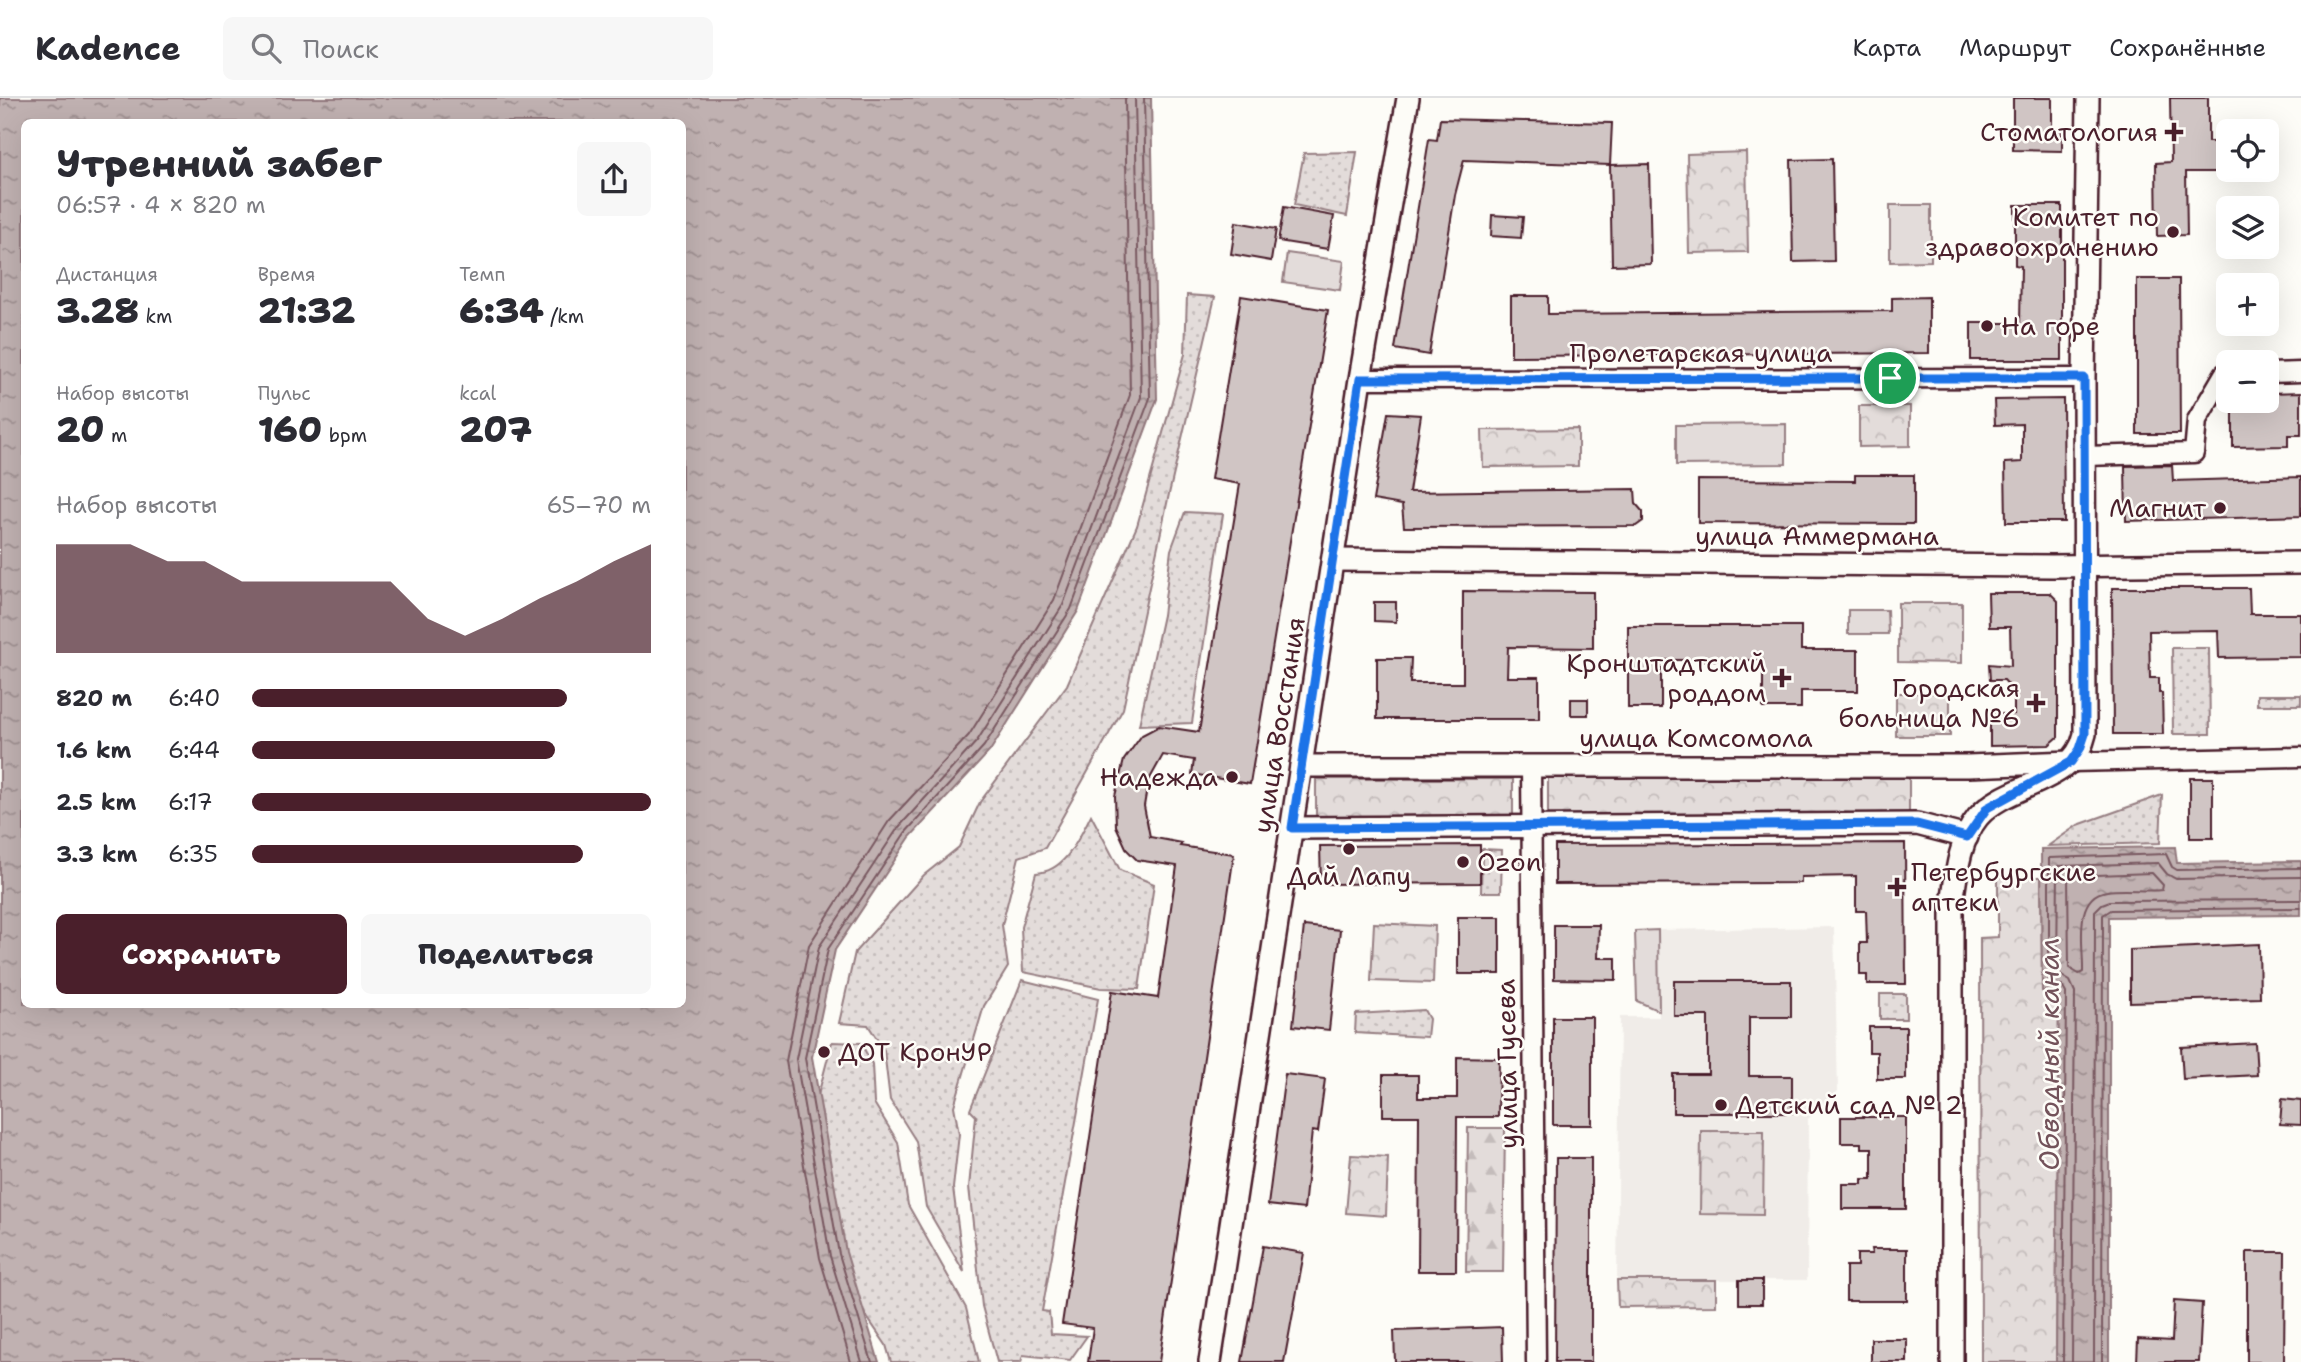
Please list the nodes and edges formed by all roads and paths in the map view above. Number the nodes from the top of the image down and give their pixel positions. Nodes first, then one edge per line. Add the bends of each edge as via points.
1 (1408, 98) edge
2 (2088, 98) edge
3 (2301, 372) edge
4 (2279, 373) edge
5 (2084, 378) junction
6 (1360, 379) junction
7 (2216, 387) edge
8 (2084, 456) junction
9 (1333, 560) junction
10 (2301, 563) edge
11 (2085, 565) junction
12 (2301, 757) edge
13 (2071, 762) junction
14 (1301, 766) junction
15 (1531, 766) junction
16 (1531, 827) junction
17 (1292, 828) junction
18 (1967, 837) junction
19 (1210, 1362) edge
20 (1536, 1362) edge
21 (1952, 1362) edge

1 - 6 street, улица Восстания
2 - 5 street
3 - 4 street
5 - 6 street, Пролетарская улица
5 - 8 street
6 - 9 street, улица Восстания
7 - 8 street via 2197,420 2194,453
8 - 11 street
9 - 11 street, улица Аммермана
9 - 14 street, улица Восстания
10 - 11 street, улица Аммермана
11 - 13 street via 2085,734
12 - 13 street, улица Комсомола
13 - 15 street, улица Комсомола
13 - 18 street via 1987,808
14 - 15 street, улица Комсомола
14 - 17 street, улица Восстания
15 - 16 street, улица Гусева
16 - 17 street
16 - 18 street via 1917,824
16 - 20 street, улица Гусева
17 - 19 street, улица Восстания
18 - 21 street via 1952,904

